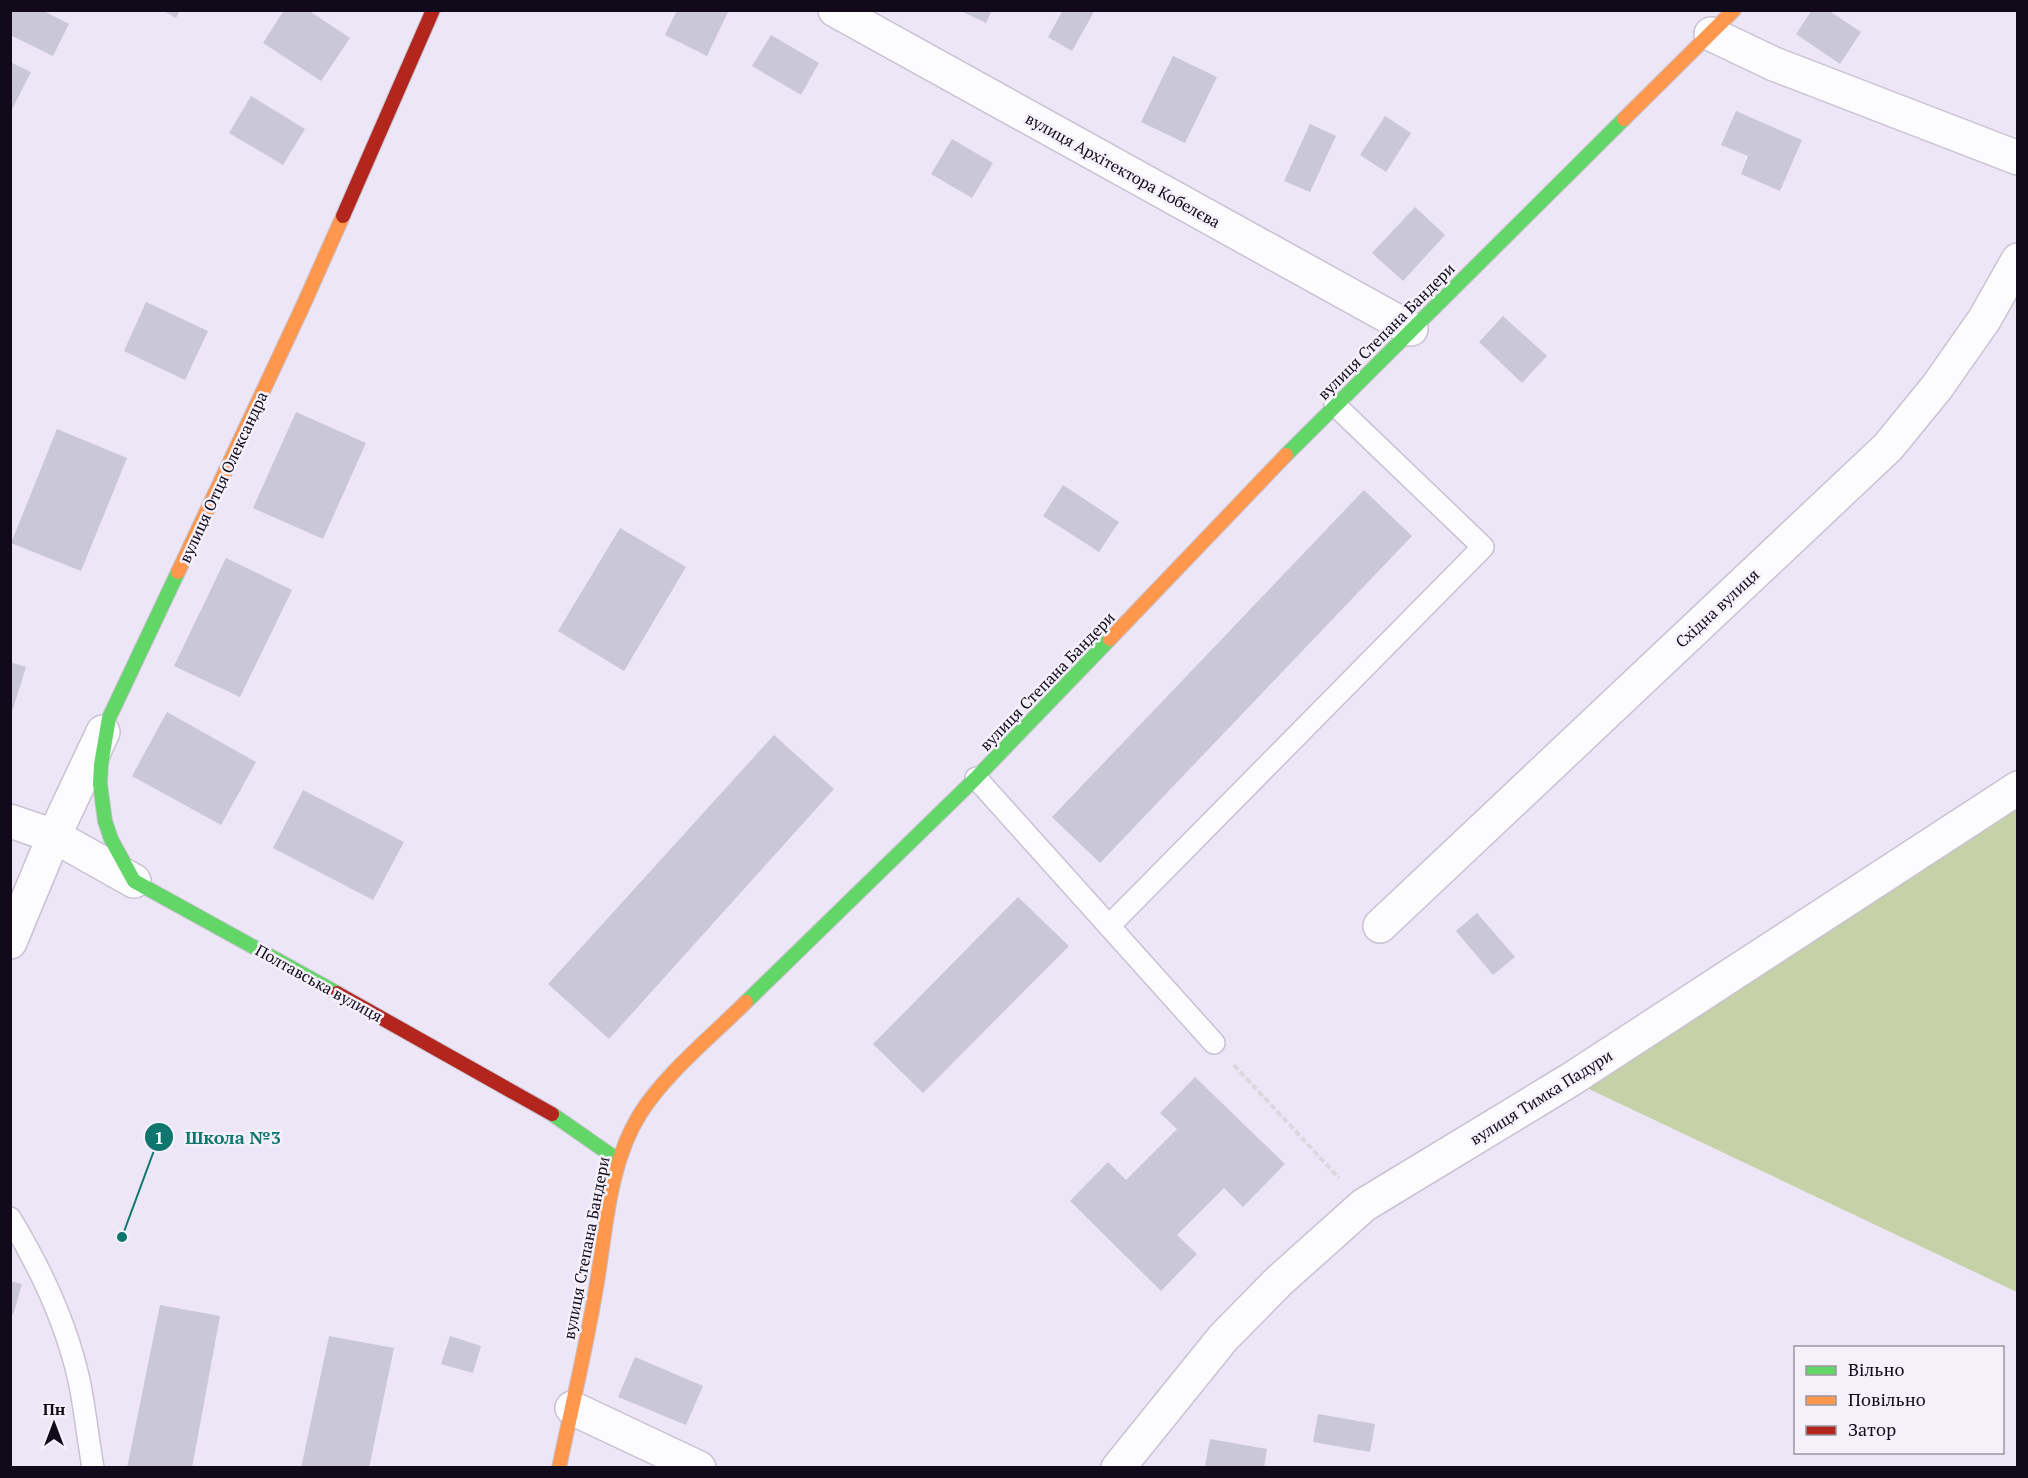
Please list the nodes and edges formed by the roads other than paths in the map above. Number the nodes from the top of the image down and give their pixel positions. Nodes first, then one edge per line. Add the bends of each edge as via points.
1 (433, 10) edge
2 (835, 10) edge
3 (1734, 10) edge
4 (1712, 34) junction
5 (2018, 158) edge
6 (2018, 260) edge
7 (1411, 329) junction
8 (1335, 405) junction
9 (109, 718) junction
10 (976, 778) junction
11 (2018, 788) edge
12 (10, 821) edge
13 (54, 837) junction
14 (134, 881) junction
15 (1109, 926) junction
16 (1380, 926) dead end
17 (10, 942) edge
18 (1214, 1043) road end
19 (618, 1160) junction
20 (10, 1218) edge
21 (572, 1408) junction
22 (93, 1467) edge
23 (559, 1467) edge
24 (699, 1467) edge
25 (1118, 1467) edge

1 - 9 street, вулиця Отця Олександра via 302,308
2 - 7 street, вулиця Архітектора Кобелєва
3 - 4 street, вулиця Степана Бандери
4 - 5 street via 1774,64
4 - 7 street, вулиця Степана Бандери
6 - 16 street, Східна вулиця via 1971,339 1888,447
7 - 8 street, вулиця Степана Бандери
8 - 10 street, вулиця Степана Бандери
8 - 15 lane via 1483,547
9 - 13 street, вулиця Отця Олександра
9 - 14 street via 100,764 99,798 111,840
10 - 15 lane
10 - 19 street, вулиця Степана Бандери via 656,1093 635,1122
11 - 25 street, вулиця Тимка Падури via 1570,1080 1364,1205 1279,1281 1223,1338
12 - 13 street, Полтавська вулиця
13 - 14 street, Полтавська вулиця
13 - 17 street, вулиця Отця Олександра
14 - 19 street, Полтавська вулиця via 520,1095
15 - 18 lane
19 - 21 street, вулиця Степана Бандери
20 - 22 lane via 35,1259 65,1332 79,1380
21 - 23 street, вулиця Степана Бандери
21 - 24 street

